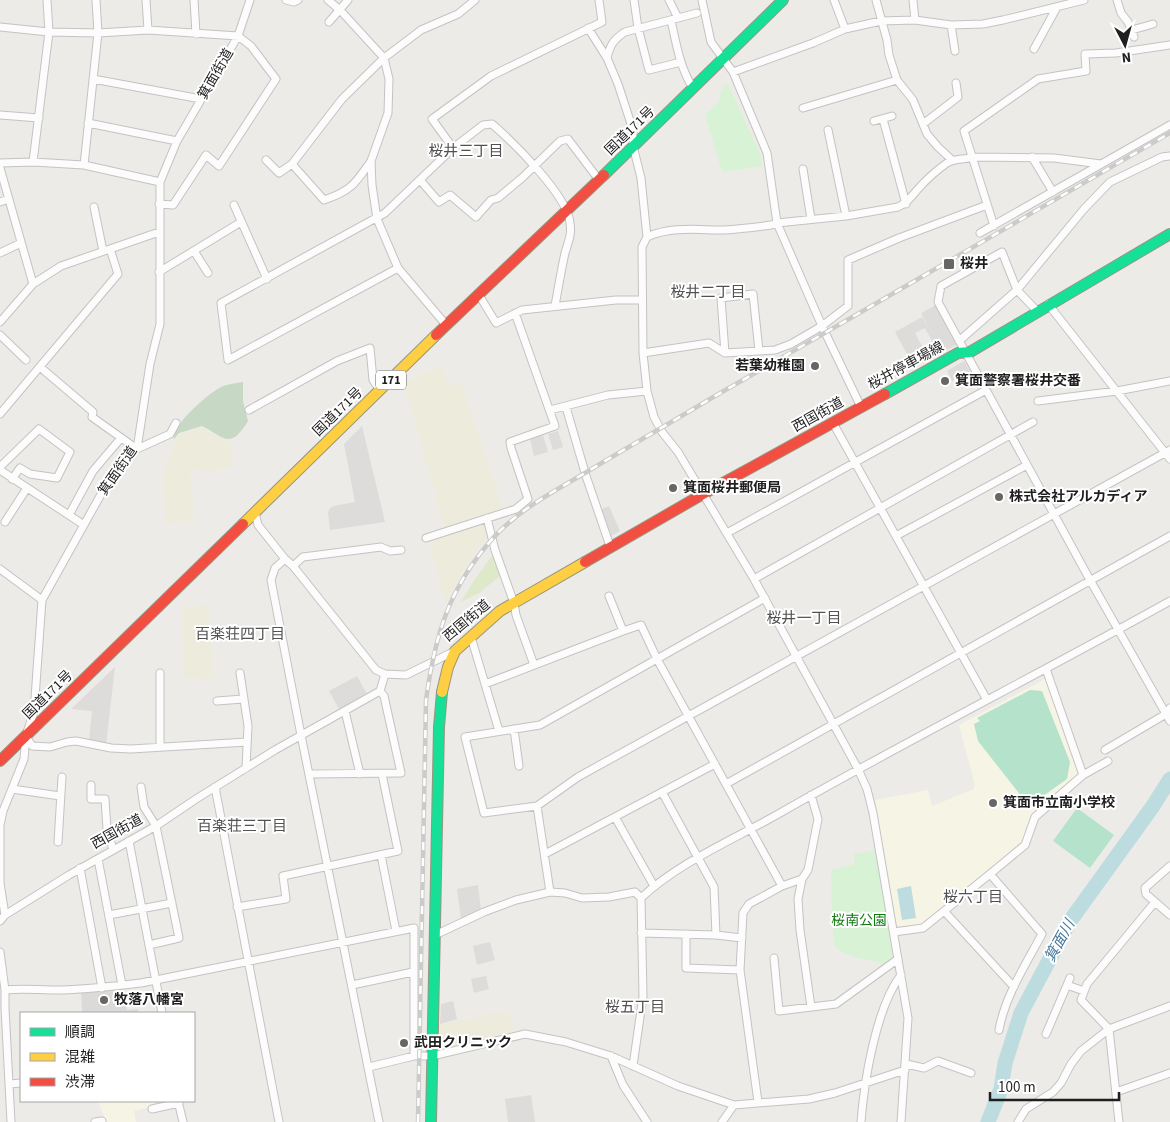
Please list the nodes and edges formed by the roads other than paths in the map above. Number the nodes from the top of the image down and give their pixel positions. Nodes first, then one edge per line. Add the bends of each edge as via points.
1 (47, 0) edge
2 (96, 0) edge
3 (146, 0) edge
4 (194, 0) edge
5 (250, 0) edge
6 (286, 0) edge
7 (298, 0) edge
8 (328, 0) edge
9 (348, 0) edge
10 (475, 0) edge
11 (599, 0) edge
12 (634, 0) edge
13 (669, 0) edge
14 (702, 0) edge
15 (783, 0) edge
16 (834, 0) edge
17 (876, 0) edge
18 (913, 0) edge
19 (1084, 0) edge
20 (1119, 0) edge
21 (1057, 7) junction
22 (340, 10) junction
23 (697, 13) dead end
24 (674, 19) junction
25 (914, 20) junction
26 (881, 21) junction
27 (329, 22) dead end
28 (1153, 24) dead end
29 (951, 25) junction
30 (0, 27) edge
31 (588, 28) junction
32 (638, 28) junction
33 (844, 28) junction
34 (148, 30) junction
35 (49, 32) junction
36 (98, 33) junction
37 (196, 34) junction
38 (238, 36) junction
39 (1170, 45) edge
40 (1034, 49) dead end
41 (955, 51) dead end
42 (384, 58) junction
43 (607, 58) junction
44 (723, 60) junction
45 (681, 62) junction
46 (733, 72) junction
47 (93, 80) junction
48 (897, 80) junction
49 (956, 83) dead end
50 (693, 88) junction
51 (201, 100) junction
52 (803, 108) dead end
53 (0, 115) edge
54 (892, 116) dead end
55 (39, 118) junction
56 (883, 119) junction
57 (874, 121) dead end
58 (88, 123) junction
59 (923, 124) junction
60 (1170, 125) edge
61 (828, 130) dead end
62 (177, 141) junction
63 (633, 146) junction
64 (453, 148) junction
65 (1170, 156) edge
66 (973, 157) junction
67 (1032, 157) junction
68 (266, 160) dead end
69 (952, 160) junction
70 (371, 161) junction
71 (33, 162) junction
72 (0, 163) edge
73 (292, 164) junction
74 (1101, 164) junction
75 (84, 165) junction
76 (535, 166) junction
77 (0, 168) edge
78 (803, 169) dead end
79 (420, 180) junction
80 (599, 180) junction
81 (160, 182) junction
82 (1053, 192) junction
83 (9, 199) junction
84 (0, 202) edge
85 (159, 204) junction
86 (906, 204) junction
87 (234, 205) dead end
88 (987, 205) junction
89 (94, 207) dead end
90 (566, 211) junction
91 (846, 216) junction
92 (377, 218) junction
93 (811, 220) junction
94 (241, 222) junction
95 (777, 223) junction
96 (994, 226) junction
97 (159, 232) junction
98 (980, 233) dead end
99 (1170, 234) edge
100 (646, 237) junction
101 (21, 244) junction
102 (110, 249) junction
103 (102, 251) junction
104 (194, 251) junction
105 (0, 253) edge
106 (398, 268) junction
107 (159, 272) junction
108 (208, 273) dead end
109 (267, 279) junction
110 (33, 284) junction
111 (1017, 290) junction
112 (479, 295) junction
113 (642, 300) junction
114 (1048, 304) junction
115 (555, 306) junction
116 (1037, 311) junction
117 (515, 313) junction
118 (0, 322) edge
119 (446, 326) junction
120 (822, 326) junction
121 (0, 335) edge
122 (959, 340) junction
123 (759, 351) junction
124 (965, 352) junction
125 (643, 353) junction
126 (726, 353) junction
127 (26, 360) dead end
128 (40, 366) junction
129 (1170, 381) edge
130 (380, 390) junction
131 (986, 390) junction
132 (647, 391) junction
133 (1117, 391) junction
134 (1038, 401) dead end
135 (566, 407) junction
136 (861, 407) junction
137 (249, 410) dead end
138 (550, 410) junction
139 (0, 414) edge
140 (1033, 422) dead end
141 (176, 423) dead end
142 (833, 423) junction
143 (1010, 435) junction
144 (122, 438) junction
145 (137, 449) junction
146 (1168, 451) edge
147 (1170, 459) edge
148 (855, 462) junction
149 (1027, 465) junction
150 (0, 469) edge
151 (12, 479) junction
152 (27, 488) junction
153 (703, 494) junction
154 (880, 508) junction
155 (255, 512) junction
156 (1054, 514) junction
157 (69, 515) junction
158 (487, 518) junction
159 (6, 522) dead end
160 (84, 524) junction
161 (727, 533) junction
162 (896, 536) junction
163 (1170, 536) edge
164 (426, 538) dead end
165 (610, 546) junction
166 (401, 550) dead end
167 (285, 559) junction
168 (293, 566) junction
169 (0, 570) edge
170 (754, 579) junction
171 (1090, 580) junction
172 (924, 586) junction
173 (609, 596) dead end
174 (765, 598) junction
175 (42, 600) junction
176 (1170, 601) edge
177 (514, 603) junction
178 (1119, 629) junction
179 (623, 631) junction
180 (471, 637) junction
181 (456, 651) junction
182 (961, 652) junction
183 (796, 656) junction
184 (657, 659) junction
185 (534, 665) junction
186 (1046, 669) junction
187 (240, 672) dead end
188 (160, 673) dead end
189 (385, 674) junction
190 (485, 684) junction
191 (380, 691) junction
192 (243, 699) junction
193 (988, 700) junction
194 (217, 701) dead end
195 (346, 710) junction
196 (1168, 711) edge
197 (689, 715) junction
198 (1170, 721) edge
199 (834, 724) junction
200 (514, 728) junction
201 (499, 730) junction
202 (26, 735) junction
203 (301, 736) junction
204 (247, 742) junction
205 (160, 747) junction
206 (1105, 750) dead end
207 (0, 761) edge
208 (1108, 761) dead end
209 (715, 764) junction
210 (519, 766) dead end
211 (246, 768) junction
212 (858, 769) junction
213 (309, 774) junction
214 (360, 774) junction
215 (382, 774) junction
216 (1083, 775) junction
217 (62, 777) dead end
218 (726, 784) junction
219 (91, 785) dead end
220 (214, 787) junction
221 (141, 788) dead end
222 (12, 789) junction
223 (662, 792) junction
224 (812, 795) junction
225 (60, 796) junction
226 (537, 806) junction
227 (615, 817) junction
228 (156, 826) junction
229 (752, 830) junction
230 (130, 841) junction
231 (58, 842) dead end
232 (113, 850) junction
233 (545, 854) junction
234 (381, 855) junction
235 (698, 858) junction
236 (98, 859) junction
237 (328, 866) junction
238 (1170, 866) edge
239 (80, 868) junction
240 (990, 874) junction
241 (802, 879) junction
242 (654, 886) junction
243 (782, 886) junction
244 (550, 892) junction
245 (641, 898) junction
246 (172, 902) junction
247 (1155, 902) junction
248 (237, 908) junction
249 (141, 909) junction
250 (944, 911) junction
251 (109, 915) junction
252 (1170, 915) edge
253 (2, 918) edge
254 (396, 931) junction
255 (894, 932) junction
256 (641, 933) junction
257 (686, 934) junction
258 (435, 935) junction
259 (716, 935) junction
260 (742, 938) junction
261 (344, 943) junction
262 (149, 945) junction
263 (0, 952) edge
264 (774, 958) dead end
265 (898, 960) junction
266 (248, 961) junction
267 (740, 970) junction
268 (413, 972) junction
269 (901, 975) junction
270 (1070, 978) dead end
271 (156, 980) junction
272 (122, 985) junction
273 (352, 985) junction
274 (1066, 985) junction
275 (1014, 987) junction
276 (102, 988) junction
277 (5, 990) junction
278 (1084, 991) junction
279 (1170, 1006) edge
280 (811, 1007) junction
281 (2, 1009) edge
282 (162, 1012) edge
283 (1109, 1029) junction
284 (999, 1030) dead end
285 (1046, 1034) dead end
286 (414, 1056) junction
287 (432, 1056) junction
288 (611, 1056) junction
289 (633, 1066) junction
290 (369, 1067) junction
291 (906, 1067) junction
292 (971, 1073) dead end
293 (1170, 1073) edge
294 (20, 1083) edge
295 (10, 1084) junction
296 (865, 1084) junction
297 (1116, 1092) junction
298 (179, 1102) edge
299 (758, 1102) junction
300 (734, 1105) junction
301 (152, 1109) dead end
302 (11, 1122) edge
303 (95, 1122) edge
304 (102, 1122) edge
305 (183, 1122) edge
306 (279, 1122) edge
307 (379, 1122) edge
308 (431, 1122) edge
309 (647, 1122) edge
310 (722, 1122) edge
311 (861, 1122) edge
312 (901, 1122) edge
313 (1018, 1122) edge
314 (1118, 1122) edge

1 - 35 street
2 - 36 street
3 - 34 street
4 - 37 street
5 - 38 street, 箕面街道
6 - 7 street
8 - 22 street
9 - 22 street
10 - 42 street via 458,14 421,30
11 - 31 street via 602,22
12 - 32 street
13 - 24 street
14 - 44 street via 712,42
15 - 44 main road, 国道171号 / 171
16 - 33 street
17 - 26 street
18 - 25 street
19 - 21 street
20 - 28 street via 1121,14 1133,33
21 - 29 street via 1003,20
21 - 40 street
22 - 27 street
22 - 42 street
23 - 24 street
24 - 32 street
24 - 45 street
25 - 26 street
25 - 29 street
26 - 33 street
26 - 48 street
29 - 41 street
30 - 35 street
31 - 43 street
31 - 64 street via 491,76 432,119
32 - 43 street via 615,38
32 - 45 street via 649,70
33 - 46 street
34 - 36 street
34 - 37 street
35 - 36 street
35 - 55 street
36 - 47 street
37 - 38 street
38 - 51 street, 箕面街道
38 - 85 street via 251,46 276,78 219,166 206,156 173,205
39 - 66 street via 1085,54 1086,71 1038,79 964,131
42 - 70 street via 389,79 388,113
42 - 73 street via 342,99
43 - 63 street via 633,130
44 - 46 street
44 - 50 main road, 国道171号 / 171
45 - 50 street
46 - 95 street via 767,153
47 - 51 street
47 - 58 street
48 - 52 street
48 - 59 street via 913,100
49 - 59 street via 958,97
50 - 63 main road, 国道171号 / 171
51 - 62 street, 箕面街道
53 - 55 street
54 - 56 street
55 - 71 street
56 - 57 street
56 - 86 street
58 - 62 street
58 - 75 street
59 - 69 street via 938,147
60 - 74 street
61 - 91 street
62 - 81 street, 箕面街道
63 - 80 main road, 国道171号 / 171
63 - 100 street via 641,178
64 - 76 street via 483,125 492,124
64 - 79 street
65 - 111 street via 1110,182
66 - 67 street
66 - 69 street
66 - 88 street
67 - 74 street
67 - 82 street
68 - 73 street via 278,173
69 - 86 street via 919,188
70 - 73 street via 355,184 343,194 324,200
70 - 92 street
71 - 72 street
71 - 75 street
74 - 82 street
75 - 81 street
76 - 79 street via 498,198 490,200 476,217 450,195 439,202
76 - 80 street via 560,141 568,139
76 - 90 street
77 - 83 street
78 - 93 street
79 - 92 street
80 - 90 main road, 国道171号 / 171
81 - 85 street, 箕面街道
82 - 96 street
83 - 84 street
83 - 101 street
85 - 97 street, 箕面街道
86 - 91 street
87 - 94 street
88 - 96 street
88 - 120 street via 848,260 848,306
89 - 103 street
90 - 112 main road, 国道171号 / 171
90 - 115 street via 571,237
91 - 93 street
92 - 106 street
92 - 109 street
93 - 95 street
94 - 104 street
94 - 109 street
95 - 100 street via 727,230 676,229
95 - 120 street
96 - 98 street
97 - 102 street
97 - 107 street, 箕面街道
99 - 114 main road
100 - 113 street via 642,247
101 - 105 street
101 - 110 street
102 - 103 street
102 - 128 street via 118,274
103 - 110 street via 61,266
104 - 107 street
104 - 108 street
106 - 109 street via 228,360 221,303
106 - 119 street
107 - 145 street, 箕面街道 via 160,324 150,364
110 - 118 street
111 - 116 street
111 - 122 street
111 - 122 street via 1002,252 941,286 938,302
112 - 117 street via 496,323
112 - 119 main road, 国道171号 / 171
113 - 115 street
113 - 125 street
114 - 116 main road
114 - 133 street
115 - 117 street
116 - 124 main road
117 - 138 street
119 - 130 main road, 国道171号 / 171
120 - 123 street via 791,344
120 - 136 street
121 - 127 street
122 - 124 street
123 - 126 street
123 - 126 street via 753,294 721,298
124 - 131 street
124 - 136 main road, 桜井停車場線
125 - 126 street via 709,343
125 - 132 street
128 - 139 street
128 - 144 street via 93,412 92,417
129 - 133 street
130 - 137 street via 373,380 370,348 337,361
130 - 155 main road, 国道171号 / 171
131 - 143 street
131 - 148 street
132 - 135 street via 608,396
132 - 153 street via 654,417
133 - 134 street
133 - 146 street
135 - 138 street
135 - 165 street
136 - 142 main road, 西国街道
138 - 158 street via 555,426 510,442 528,499 516,509
140 - 143 street
141 - 145 street via 170,434
142 - 148 street
142 - 153 main road, 西国街道
143 - 149 street
143 - 154 street
144 - 145 street
144 - 157 street via 93,471
145 - 160 street, 箕面街道 via 109,480
146 - 147 street
146 - 156 street
148 - 154 street
148 - 161 street
149 - 156 street
149 - 162 street
150 - 151 street
150 - 151 street via 39,429 70,452 57,478 30,474 20,468
151 - 152 street
152 - 157 street
152 - 159 street
153 - 161 street
153 - 165 main road, 西国街道
154 - 162 street
154 - 170 street
155 - 167 street via 258,525
155 - 202 main road, 国道171号 / 171
156 - 171 street
156 - 172 street
157 - 160 street
158 - 164 street
158 - 177 street
160 - 175 street, 箕面街道
161 - 170 street
162 - 172 street
163 - 171 street
165 - 177 main road, 西国街道
166 - 168 street via 390,551 381,547 303,557
167 - 168 street
167 - 203 street via 271,580
168 - 189 street via 376,670
169 - 175 street
170 - 174 street
171 - 178 street
171 - 182 street
172 - 182 street
172 - 183 street
173 - 179 street
174 - 183 street
174 - 184 street
175 - 202 street, 箕面街道 via 34,712
176 - 178 street
177 - 180 main road, 西国街道
177 - 185 street
178 - 186 street
178 - 196 street
179 - 184 street via 641,625
179 - 185 street
180 - 181 main road, 西国街道
180 - 190 street
181 - 189 street, 西国街道 via 406,675
181 - 258 main road via 448,667 439,726
182 - 193 street
182 - 199 street
183 - 197 street
183 - 199 street
184 - 197 street
184 - 200 street via 540,725
185 - 190 street
186 - 193 street
186 - 216 street
187 - 192 street
188 - 205 street
189 - 191 street
190 - 201 street
191 - 195 street, 西国街道
191 - 215 street via 384,696 401,773
192 - 194 street
192 - 204 street
193 - 212 street
195 - 203 street, 西国街道
195 - 214 street
196 - 198 street
196 - 206 street
197 - 209 street
197 - 226 street via 578,777
199 - 212 street
199 - 218 street
200 - 201 street
200 - 210 street
201 - 226 street via 465,737 484,813
202 - 205 street via 32,746 40,747 76,741 111,748
202 - 207 main road, 国道171号 / 171
202 - 222 street, 箕面街道 via 24,760
203 - 211 street, 西国街道
203 - 213 street
204 - 205 street
204 - 211 street
208 - 216 street
209 - 218 street
209 - 223 street
211 - 220 street, 西国街道
212 - 224 street
212 - 255 street via 873,812
213 - 214 street
213 - 237 street
214 - 215 street
215 - 234 street via 398,851
216 - 240 street via 1036,817 1026,844
217 - 225 street
218 - 229 street
219 - 232 street via 91,799 104,799
220 - 228 street, 西国街道
220 - 248 street
221 - 228 street via 144,807
222 - 225 street
222 - 253 street, 箕面街道 via 0,825
223 - 227 street
223 - 235 street
224 - 229 street
224 - 241 street via 818,819 808,870
225 - 231 street
226 - 233 street
227 - 233 street
227 - 242 street
228 - 230 street, 西国街道
228 - 246 street
229 - 235 street
229 - 243 street
230 - 232 street, 西国街道
230 - 249 street
232 - 236 street, 西国街道
233 - 244 street
234 - 237 street
234 - 254 street
235 - 242 street
235 - 259 street via 714,887
236 - 239 street, 西国街道
236 - 251 street
237 - 248 street via 282,876 286,899
237 - 261 street
238 - 247 street via 1145,888 1146,894
239 - 253 street, 西国街道
239 - 276 street
240 - 250 street
240 - 275 street via 1042,934
241 - 243 street
241 - 280 street via 798,910
242 - 245 street
243 - 260 street via 749,904 743,913
244 - 245 street via 582,898 635,892
244 - 258 street via 516,900
245 - 256 street
246 - 249 street
246 - 262 street via 179,938
247 - 252 street
247 - 278 street
248 - 266 street
249 - 251 street
249 - 262 street
250 - 255 street via 922,928
250 - 275 street
251 - 272 street
254 - 261 street
254 - 268 street via 414,928
255 - 265 street
256 - 257 street
256 - 289 street via 644,996
257 - 259 street
257 - 267 street via 686,968
258 - 287 main road
259 - 260 street
260 - 267 street
261 - 266 street
261 - 273 street
262 - 271 street
263 - 277 street
264 - 280 street via 779,1011
265 - 269 street
265 - 280 street via 836,1004
266 - 271 street
266 - 306 street
267 - 299 street
268 - 273 street
268 - 286 street
269 - 291 street via 908,1018
269 - 296 street via 882,1010
270 - 274 street
271 - 272 street
271 - 282 street
272 - 276 street
273 - 290 street
274 - 278 street
274 - 285 street
275 - 284 street
276 - 277 street
277 - 281 street
278 - 283 street via 1081,1000
279 - 283 street
281 - 295 street
283 - 297 street
283 - 313 street via 1081,1051 1061,1083 1026,1109
286 - 287 street
286 - 290 street
287 - 288 street via 525,1034
287 - 308 main road
288 - 289 street
288 - 309 street via 623,1085
289 - 300 street
290 - 307 street
291 - 292 street via 924,1068 938,1061
291 - 296 street
291 - 312 street
293 - 297 street
294 - 295 street
295 - 302 street
296 - 299 street via 809,1099
296 - 311 street
297 - 314 street
298 - 301 street
298 - 305 street
299 - 300 street
300 - 310 street
303 - 304 street

